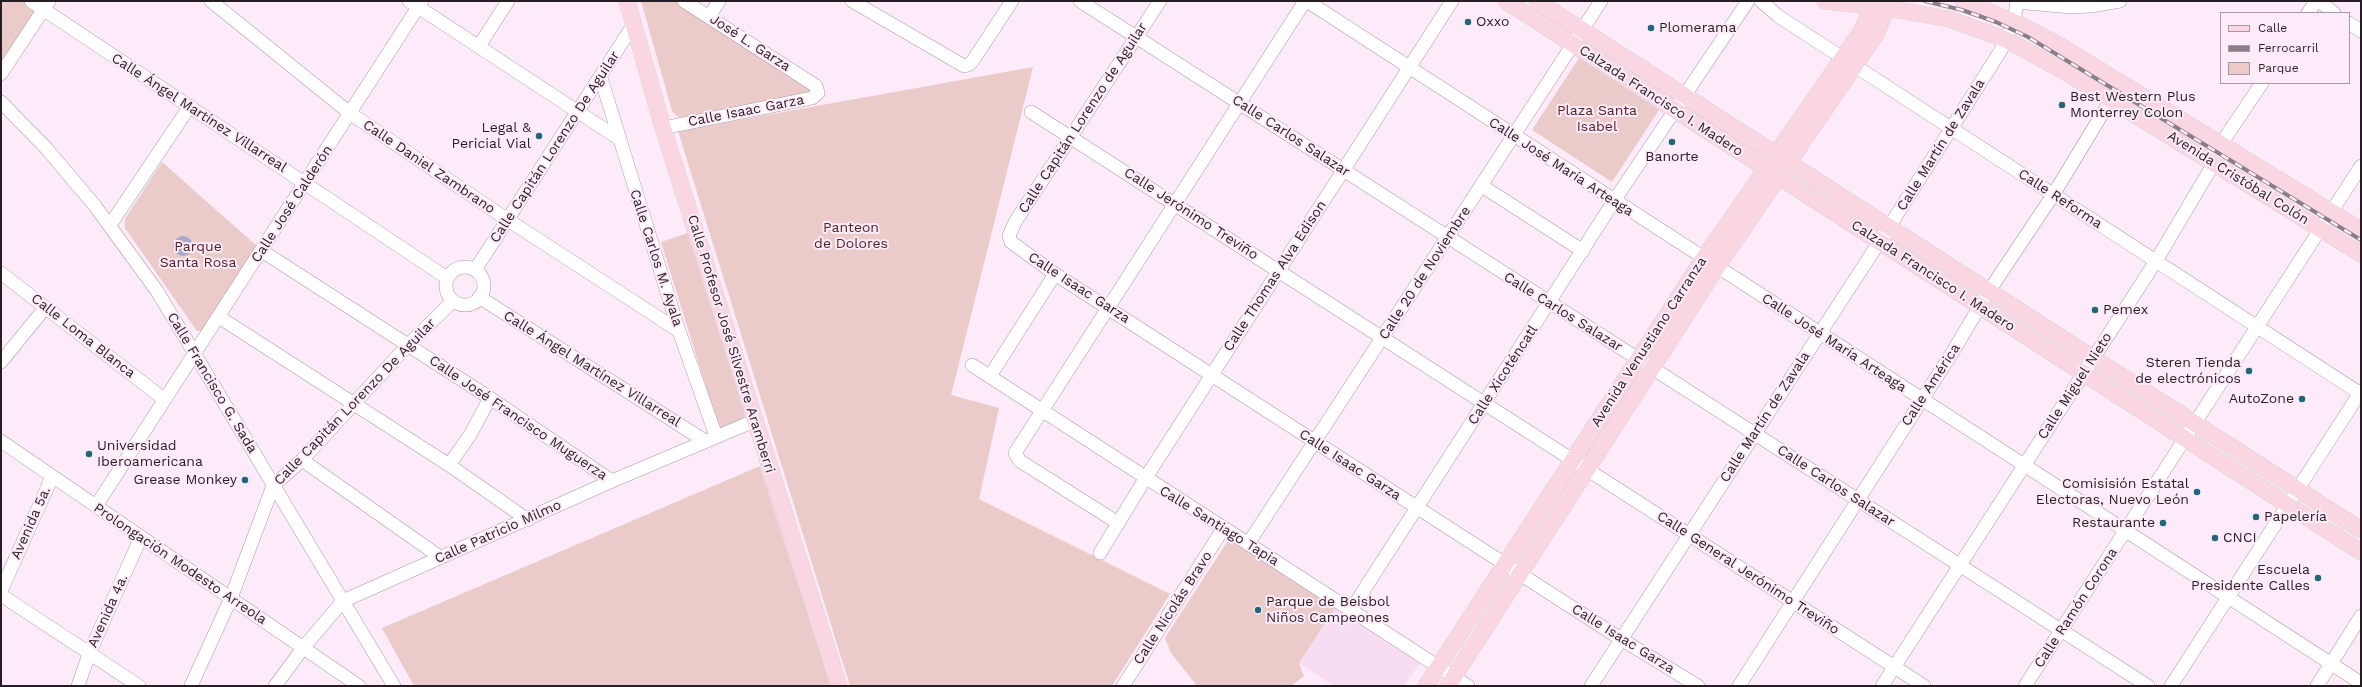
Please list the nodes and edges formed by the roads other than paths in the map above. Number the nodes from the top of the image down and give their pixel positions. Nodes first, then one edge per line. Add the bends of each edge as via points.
1 (31, 1) edge
2 (211, 1) edge
3 (508, 1) edge
4 (627, 1) edge
5 (684, 1) edge
6 (719, 1) edge
7 (1012, 1) edge
8 (1080, 1) edge
9 (1160, 1) edge
10 (1306, 1) edge
11 (1452, 1) edge
12 (1506, 1) edge
13 (1537, 1) edge
14 (1601, 1) edge
15 (1748, 1) edge
16 (1761, 1) edge
17 (1825, 1) edge
18 (1963, 1) edge
19 (2120, 1) edge
20 (2017, 2) edge
21 (416, 3) edge
22 (858, 3) edge
23 (1881, 4) edge
24 (2313, 4) edge
25 (46, 6) edge
26 (2332, 12) edge
27 (709, 17) junction
28 (2014, 22) junction
29 (634, 24) junction
30 (2350, 24) edge
31 (1582, 30) junction
32 (2361, 31) edge
33 (1136, 37) junction
34 (2006, 40) junction
35 (1573, 44) junction
36 (479, 46) junction
37 (1849, 62) junction
38 (1409, 68) junction
39 (1, 74) edge
40 (601, 78) junction
41 (2121, 83) junction
42 (2261, 84) edge
43 (816, 86) joint
44 (1684, 96) junction
45 (2111, 100) junction
46 (1, 102) edge
47 (1240, 103) junction
48 (190, 106) junction
49 (1675, 110) junction
50 (1031, 112) dead end
51 (578, 113) junction
52 (351, 114) junction
53 (664, 128) junction
54 (1952, 129) junction
55 (1071, 136) junction
56 (1514, 137) junction
57 (618, 138) junction
58 (2221, 144) junction
59 (1782, 158) junction
60 (2214, 163) junction
61 (2361, 166) edge
62 (1343, 171) junction
63 (1772, 173) junction
64 (305, 183) junction
65 (1482, 186) junction
66 (2054, 195) junction
67 (1614, 201) junction
68 (1175, 204) junction
69 (2332, 212) junction
70 (508, 220) junction
71 (110, 226) junction
72 (1889, 227) junction
73 (2320, 229) junction
74 (2361, 230) edge
75 (1010, 236) joint
76 (1447, 238) junction
77 (1879, 241) junction
78 (262, 251) junction
79 (1582, 251) junction
80 (2361, 254) edge
81 (2156, 261) junction
82 (1710, 263) junction
83 (475, 270) junction
84 (1279, 270) junction
85 (1, 272) edge
86 (1055, 274) junction
87 (448, 278) junction
88 (1989, 291) junction
89 (479, 297) junction
90 (453, 301) junction
91 (1549, 304) junction
92 (1980, 306) junction
93 (45, 308) junction
94 (1108, 308) junction
95 (219, 317) junction
96 (2257, 327) junction
97 (678, 331) junction
98 (1820, 333) junction
99 (1382, 338) junction
100 (408, 345) junction
101 (195, 353) junction
102 (2093, 358) junction
103 (1, 362) edge
104 (1644, 364) junction
105 (972, 365) dead end
106 (2083, 372) junction
107 (1212, 374) junction
108 (990, 376) junction
109 (2360, 393) edge
110 (490, 398) junction
111 (165, 400) junction
112 (1922, 400) junction
113 (354, 404) junction
114 (1484, 404) junction
115 (1042, 411) junction
116 (754, 420) junction
117 (2195, 423) junction
118 (1754, 434) junction
119 (711, 438) junction
120 (2185, 438) junction
121 (1, 441) edge
122 (1314, 441) junction
123 (302, 460) junction
124 (1572, 460) junction
125 (449, 465) junction
126 (2024, 466) junction
127 (1587, 470) junction
128 (52, 477) junction
129 (1145, 478) junction
130 (612, 481) junction
131 (273, 486) junction
132 (2298, 489) junction
133 (1857, 500) junction
134 (2287, 504) junction
135 (96, 506) junction
136 (265, 507) junction
137 (1417, 508) junction
138 (289, 511) junction
139 (528, 520) junction
140 (1118, 523) junction
141 (1223, 529) junction
142 (2125, 530) junction
143 (2361, 530) edge
144 (1687, 535) junction
145 (140, 537) junction
146 (1248, 544) junction
147 (2361, 552) edge
148 (1100, 553) dead end
149 (440, 557) junction
150 (1505, 564) junction
151 (1960, 566) junction
152 (1521, 574) junction
153 (1, 591) edge
154 (1, 595) edge
155 (2228, 596) junction
156 (231, 598) junction
157 (343, 601) junction
158 (1792, 601) junction
159 (1351, 610) junction
160 (2361, 616) edge
161 (2061, 630) junction
162 (1621, 639) junction
163 (303, 648) junction
164 (89, 654) junction
165 (2332, 664) junction
166 (1438, 667) junction
167 (1894, 667) junction
168 (1451, 681) edge
169 (2361, 683) edge
170 (78, 686) edge
171 (138, 686) edge
172 (191, 686) edge
173 (275, 686) edge
174 (359, 686) edge
175 (394, 686) edge
176 (839, 686) edge
177 (1123, 686) edge
178 (1426, 686) edge
179 (1468, 686) edge
180 (1591, 686) edge
181 (1698, 686) edge
182 (1739, 686) edge
183 (1882, 686) edge
184 (1924, 686) edge
185 (2025, 686) edge
186 (2148, 686) edge
187 (2171, 686) edge
188 (2317, 686) edge

1 - 25 street, Calle Ángel Martínez Villarreal
2 - 52 street, Calle Daniel Zambrano
3 - 36 street
4 - 29 main road, Calle Profesor José Silvestre Aramberri
5 - 27 street, José L. Garza
6 - 27 street
7 - 22 street via 970,64 964,66 958,65
8 - 33 street, Calle Carlos Salazar
9 - 33 street, Calle Capitán Lorenzo de Aguilar
10 - 38 street, Calle José María Arteaga
10 - 47 street
11 - 38 street, Calle Thomas Alva Edison
12 - 35 main road, Calzada Francisco I. Madero
13 - 31 main road, Calzada Francisco I. Madero
14 - 31 street, Calle 20 de Noviembre
15 - 44 street, Calle Xicoténcatl
16 - 37 street, Calle Reforma via 1778,16
17 - 23 main road, Avenida Cristóbal Colón
18 - 28 main road, Avenida Cristóbal Colón
19 - 20 street via 2071,7
20 - 28 street, Calle Martín de Zavala
21 - 36 street
21 - 52 street, Calle José Calderón
23 - 34 main road, Avenida Cristóbal Colón via 1949,19
23 - 37 main road, Avenida Venustiano Carranza via 1875,36
24 - 26 street
25 - 39 street
25 - 48 street, Calle Ángel Martínez Villarreal
27 - 43 street, José L. Garza
28 - 34 street, Calle Martín de Zavala
28 - 41 main road, Avenida Cristóbal Colón
29 - 40 street, Calle Capitán Lorenzo De Aguilar
29 - 53 main road, Calle Profesor José Silvestre Aramberri
30 - 32 street
31 - 35 street, Calle 20 de Noviembre
31 - 44 main road, Calzada Francisco I. Madero
33 - 47 street, Calle Carlos Salazar
33 - 55 street, Calle Capitán Lorenzo de Aguilar
34 - 45 main road, Avenida Cristóbal Colón
34 - 54 street, Calle Martín de Zavala
35 - 49 main road, Calzada Francisco I. Madero
35 - 56 street, Calle 20 de Noviembre
36 - 51 street
37 - 54 street, Calle Reforma
37 - 59 main road, Avenida Venustiano Carranza
38 - 56 street, Calle José María Arteaga
38 - 62 street, Calle Thomas Alva Edison
40 - 51 street, Calle Capitán Lorenzo De Aguilar
40 - 57 street, Calle Carlos M. Ayala
41 - 45 street, Calle América
41 - 58 main road, Avenida Cristóbal Colón
42 - 58 street, Calle Miguel Nieto
43 - 53 street, Calle Isaac Garza via 818,93 812,98
44 - 49 street, Calle Xicoténcatl
44 - 59 main road, Calzada Francisco I. Madero
45 - 60 main road, Avenida Cristóbal Colón
45 - 66 street, Calle América
46 - 71 street, Calle Francisco G. Sada via 60,164
47 - 62 street, Calle Carlos Salazar
47 - 68 street
48 - 64 street, Calle Ángel Martínez Villarreal
48 - 71 street
49 - 63 main road, Calzada Francisco I. Madero
49 - 67 street, Calle Xicoténcatl
50 - 55 street, Calle Jerónimo Treviño
51 - 57 street
51 - 70 street, Calle Capitán Lorenzo De Aguilar
52 - 64 street, Calle José Calderón
52 - 70 street, Calle Daniel Zambrano
53 - 116 main road, Calle Profesor José Silvestre Aramberri
54 - 66 street, Calle Reforma
54 - 72 street, Calle Martín de Zavala
55 - 68 street, Calle Jerónimo Treviño
55 - 75 street, Calle Capitán Lorenzo de Aguilar via 1015,222
56 - 65 street, Calle 20 de Noviembre
56 - 67 street, Calle José María Arteaga
57 - 97 street, Calle Carlos M. Ayala
58 - 60 street, Calle Miguel Nieto
58 - 69 main road, Avenida Cristóbal Colón
59 - 63 main road, Avenida Venustiano Carranza
59 - 72 main road, Calzada Francisco I. Madero
60 - 73 main road, Avenida Cristóbal Colón
60 - 81 street, Calle Miguel Nieto
61 - 69 street, Calle Ramón Corona
62 - 76 street, Calle Carlos Salazar
62 - 84 street, Calle Thomas Alva Edison
63 - 77 main road, Calzada Francisco I. Madero
63 - 82 main road, Avenida Venustiano Carranza
64 - 78 street, Calle José Calderón
64 - 87 street, Calle Ángel Martínez Villarreal
65 - 76 street, Calle 20 de Noviembre
65 - 79 street
66 - 81 street, Calle Reforma
66 - 88 street, Calle América
67 - 79 street, Calle Xicoténcatl
67 - 82 street, Calle José María Arteaga
68 - 84 street, Calle Jerónimo Treviño
68 - 94 street
69 - 73 street, Calle Ramón Corona
69 - 74 main road, Avenida Cristóbal Colón
70 - 83 street, Calle Capitán Lorenzo De Aguilar
70 - 97 street, Calle Daniel Zambrano
71 - 101 street, Calle Francisco G. Sada via 157,291
72 - 77 street, Calle Martín de Zavala
72 - 88 main road, Calzada Francisco I. Madero
73 - 80 main road, Avenida Cristóbal Colón
73 - 96 street, Calle Ramón Corona
75 - 86 street, Calle Isaac Garza via 1014,246
76 - 91 street, Calle Carlos Salazar
76 - 99 street, Calle 20 de Noviembre
77 - 92 main road, Calzada Francisco I. Madero
77 - 98 street, Calle Martín de Zavala
78 - 95 street, Calle José Calderón
78 - 100 street, Calle José Francisco Muguerza
79 - 91 street, Calle Xicoténcatl
81 - 96 street, Calle Reforma
81 - 102 street, Calle Miguel Nieto
82 - 98 street, Calle José María Arteaga
82 - 104 main road, Avenida Venustiano Carranza
83 - 87 street via 458,269
83 - 89 street via 483,280 484,286
84 - 99 street, Calle Jerónimo Treviño
84 - 107 street, Calle Thomas Alva Edison
85 - 93 street, Calle Loma Blanca
86 - 94 street, Calle Isaac Garza
86 - 108 street
87 - 90 street via 445,284 447,293
88 - 92 street, Calle América
88 - 102 main road, Calzada Francisco I. Madero
89 - 90 street via 470,305 461,305
89 - 119 street, Calle Ángel Martínez Villarreal
90 - 100 street, Calle Capitán Lorenzo De Aguilar
91 - 104 street, Calle Carlos Salazar
91 - 114 street, Calle Xicoténcatl
92 - 106 main road, Calzada Francisco I. Madero
92 - 112 street, Calle América
93 - 103 street
93 - 111 street, Calle Loma Blanca
94 - 107 street, Calle Isaac Garza
94 - 115 street
95 - 101 street, Calle José Calderón
95 - 113 street
96 - 109 street, Calle Reforma
96 - 117 street, Calle Ramón Corona
97 - 119 street, Calle Carlos M. Ayala
98 - 112 street, Calle José María Arteaga
98 - 118 street, Calle Martín de Zavala
99 - 114 street, Calle Jerónimo Treviño
99 - 122 street, Calle 20 de Noviembre
100 - 110 street, Calle José Francisco Muguerza
100 - 113 street, Calle Capitán Lorenzo De Aguilar
101 - 111 street, Calle José Calderón
101 - 131 street, Calle Francisco G. Sada
102 - 106 street, Calle Miguel Nieto
102 - 117 main road, Calzada Francisco I. Madero
104 - 118 street, Calle Carlos Salazar
104 - 124 main road, Avenida Venustiano Carranza
104 - 127 main road, Avenida Venustiano Carranza
105 - 108 street, Calle Santiago Tapia
106 - 120 main road, Calzada Francisco I. Madero
106 - 126 street, Calle Miguel Nieto
107 - 122 street, Calle Isaac Garza
107 - 129 street, Calle Thomas Alva Edison
108 - 115 street, Calle Santiago Tapia
109 - 132 street
110 - 125 street via 470,435
110 - 130 street, Calle José Francisco Muguerza
111 - 135 street, Calle José Calderón
112 - 126 street, Calle José María Arteaga
112 - 133 street, Calle América
113 - 123 street, Calle Capitán Lorenzo De Aguilar
113 - 125 street
114 - 124 street, Calle Jerónimo Treviño
114 - 137 street, Calle Xicoténcatl
115 - 129 street, Calle Santiago Tapia
115 - 140 street via 1015,453 1020,461
116 - 119 street, Calle Patricio Milmo
116 - 176 main road, Calle Profesor José Silvestre Aramberri
117 - 120 street, Calle Ramón Corona
117 - 132 main road, Calzada Francisco I. Madero
118 - 133 street, Calle Carlos Salazar
118 - 144 street, Calle Martín de Zavala
119 - 130 street, Calle Patricio Milmo
120 - 134 main road, Calzada Francisco I. Madero
120 - 142 street, Calle Ramón Corona
121 - 128 street, Prolongación Modesto Arreola
122 - 137 street, Calle Isaac Garza
122 - 146 street, Calle 20 de Noviembre
123 - 131 street, Calle Capitán Lorenzo De Aguilar
123 - 149 street
124 - 127 street, Calle General Jerónimo Treviño
124 - 150 main road, Avenida Venustiano Carranza
125 - 139 street
126 - 142 street, Calle José María Arteaga
126 - 151 street, Calle Miguel Nieto
127 - 144 street, Calle General Jerónimo Treviño
127 - 152 main road, Avenida Venustiano Carranza
128 - 135 street, Prolongación Modesto Arreola
128 - 153 street, Avenida 5a.
129 - 140 street, Calle Thomas Alva Edison
129 - 141 street, Calle Santiago Tapia
130 - 139 street, Calle Patricio Milmo
131 - 136 street, Calle Capitán Lorenzo De Aguilar
131 - 138 street, Calle Francisco G. Sada
132 - 134 street
132 - 143 main road, Calzada Francisco I. Madero
133 - 151 street, Calle Carlos Salazar
133 - 158 street, Calle América
134 - 147 main road, Calzada Francisco I. Madero
134 - 155 street
135 - 145 street, Prolongación Modesto Arreola
136 - 138 street via 278,505
136 - 156 street, Calle Capitán Lorenzo De Aguilar
137 - 150 street, Calle Isaac Garza
137 - 159 street, Calle Xicoténcatl
138 - 157 street, Calle Francisco G. Sada
139 - 149 street, Calle Patricio Milmo
140 - 148 street, Calle Thomas Alva Edison
141 - 146 street, Calle Santiago Tapia
141 - 177 street, Calle Nicolás Bravo
142 - 155 street, Calle José María Arteaga
142 - 161 street, Calle Ramón Corona
144 - 158 street, Calle General Jerónimo Treviño
144 - 162 street, Calle Martín de Zavala
145 - 156 street, Prolongación Modesto Arreola
145 - 164 street, Avenida 4a.
146 - 159 street, Calle Santiago Tapia
149 - 157 street, Calle Patricio Milmo
150 - 152 street, Calle Isaac Garza
150 - 166 main road, Avenida Venustiano Carranza
151 - 161 street, Calle Carlos Salazar
151 - 167 street, Calle Miguel Nieto
152 - 162 street, Calle Isaac Garza
152 - 168 main road, Avenida Venustiano Carranza
154 - 164 street
155 - 165 street, Calle José María Arteaga
155 - 187 street
156 - 163 street, Prolongación Modesto Arreola
156 - 172 street, Calle Capitán Lorenzo De Aguilar
157 - 163 street, Calle Patricio Milmo
157 - 175 street, Calle Francisco G. Sada
158 - 167 street, Calle General Jerónimo Treviño
158 - 182 street, Calle América
159 - 166 street, Calle Santiago Tapia
160 - 165 street
161 - 185 street, Calle Ramón Corona
161 - 186 street, Calle Carlos Salazar
162 - 180 street, Calle Martín de Zavala
162 - 181 street, Calle Isaac Garza
163 - 173 street, Calle Patricio Milmo
163 - 174 street, Prolongación Modesto Arreola
164 - 170 street, Avenida 4a.
164 - 171 street
165 - 169 street, Calle José María Arteaga
165 - 188 street
166 - 168 street, Calle Santiago Tapia
166 - 178 main road, Avenida Venustiano Carranza
167 - 183 street, Calle Miguel Nieto
167 - 184 street, Calle General Jerónimo Treviño
168 - 179 street, Calle Santiago Tapia

